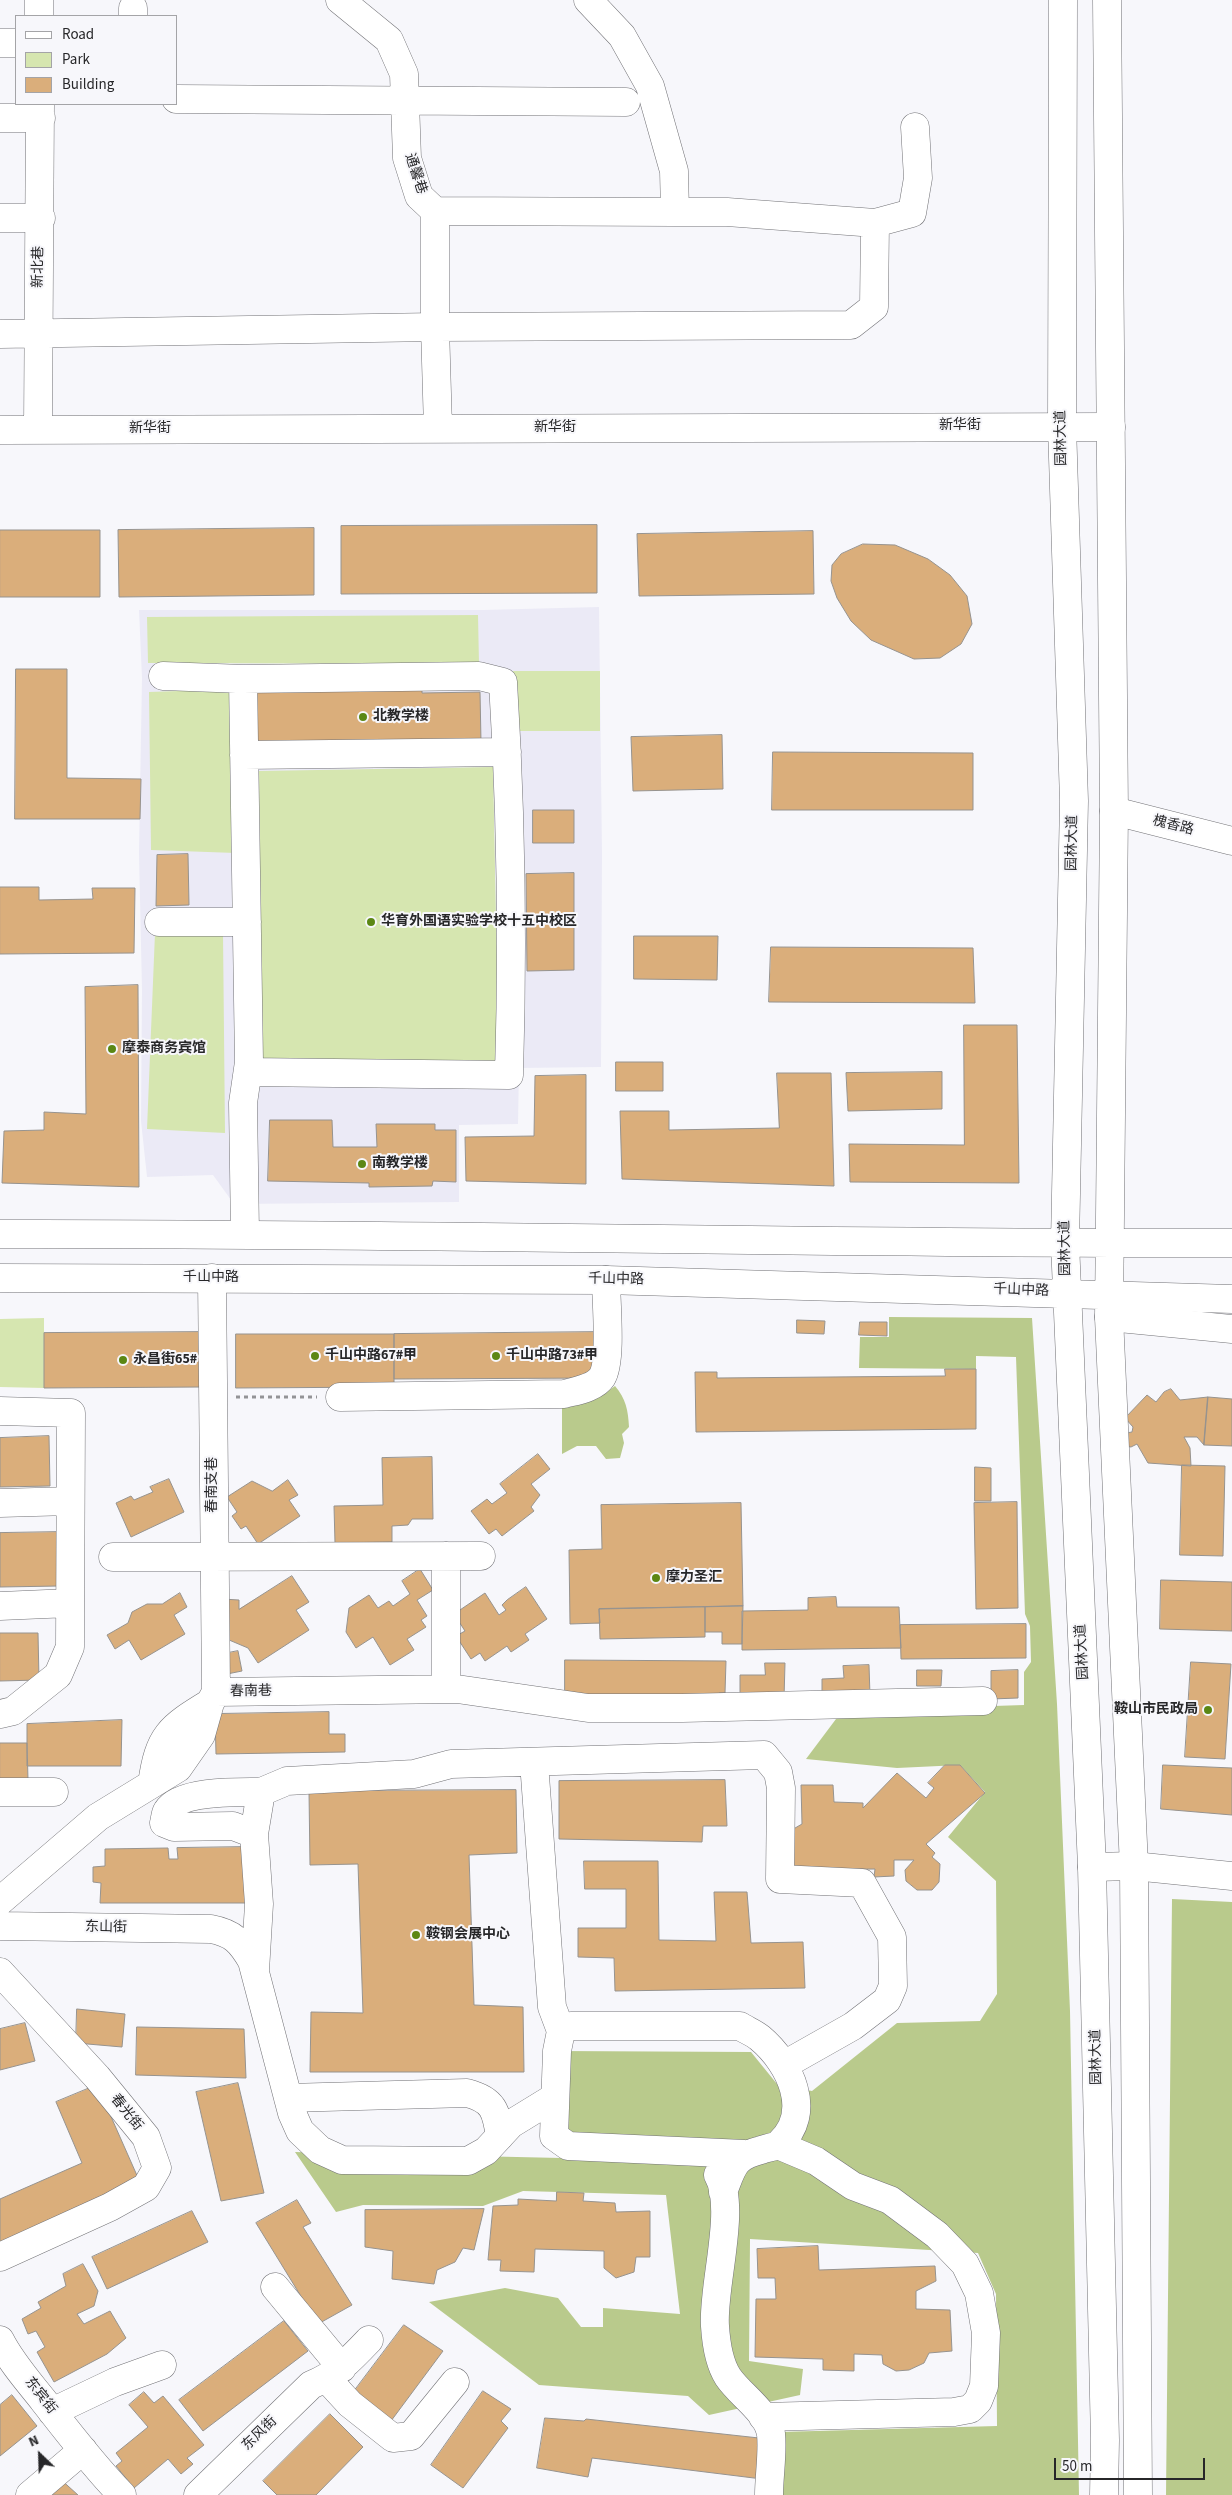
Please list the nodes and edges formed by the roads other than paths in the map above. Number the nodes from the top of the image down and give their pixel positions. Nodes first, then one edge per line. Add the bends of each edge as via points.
1 (39, 0) edge
2 (340, 0) edge
3 (588, 0) edge
4 (1063, 0) edge
5 (1107, 0) edge
6 (39, 15) edge
7 (0, 43) edge
8 (15, 43) edge
9 (178, 99) edge
10 (404, 100) junction
11 (626, 102) dead end
12 (40, 111) edge
13 (0, 118) edge
14 (915, 127) dead end
15 (435, 211) junction
16 (675, 212) junction
17 (0, 218) edge
18 (40, 218) junction
19 (876, 223) junction
20 (435, 327) junction
21 (38, 333) junction
22 (0, 334) edge
23 (1062, 426) junction
24 (1111, 427) junction
25 (438, 428) junction
26 (0, 430) edge
27 (38, 430) junction
28 (163, 676) dead end
29 (243, 679) junction
30 (507, 752) junction
31 (244, 755) junction
32 (1114, 812) junction
33 (1232, 841) edge
34 (159, 922) dead end
35 (247, 922) junction
36 (248, 1072) junction
37 (0, 1234) edge
38 (245, 1234) junction
39 (1065, 1243) junction
40 (1109, 1243) junction
41 (1232, 1243) edge
42 (0, 1278) edge
43 (212, 1278) junction
44 (606, 1280) junction
45 (1066, 1292) junction
46 (1232, 1299) edge
47 (1109, 1307) junction
48 (1232, 1329) edge
49 (340, 1398) road end
50 (0, 1411) edge
51 (70, 1501) junction
52 (0, 1502) edge
53 (446, 1556) junction
54 (481, 1556) dead end
55 (114, 1557) dead end
56 (214, 1557) junction
57 (70, 1603) junction
58 (0, 1606) edge
59 (446, 1689) junction
60 (213, 1698) junction
61 (983, 1701) dead end
62 (0, 1714) edge
63 (534, 1762) junction
64 (0, 1792) edge
65 (54, 1792) dead end
66 (261, 1792) junction
67 (254, 1834) junction
68 (1134, 1866) junction
69 (1092, 1867) junction
70 (1232, 1876) edge
71 (0, 1901) edge
72 (259, 1904) junction
73 (0, 1926) edge
74 (211, 1930) junction
75 (255, 1971) junction
76 (0, 1972) edge
77 (561, 2031) junction
78 (784, 2065) junction
79 (288, 2098) junction
80 (555, 2098) junction
81 (797, 2121) junction
82 (500, 2136) junction
83 (778, 2145) junction
84 (699, 2154) junction
85 (744, 2154) junction
86 (816, 2161) junction
87 (723, 2192) junction
88 (0, 2257) edge
89 (275, 2287) dead end
90 (0, 2340) edge
91 (369, 2340) dead end
92 (162, 2365) dead end
93 (9, 2373) edge
94 (335, 2373) junction
95 (455, 2382) dead end
96 (52, 2412) junction
97 (763, 2417) junction
98 (83, 2450) junction
99 (30, 2495) edge
100 (122, 2495) edge
101 (198, 2495) edge
102 (769, 2495) edge
103 (1104, 2495) edge
104 (1138, 2495) edge

1 - 6 main road
2 - 10 main road, 通馨巷 via 389,40 404,74
3 - 16 main road via 622,36 650,86 674,171
4 - 23 main road, 园林大道
5 - 24 main road
7 - 8 main road
9 - 10 main road
10 - 11 main road
10 - 15 main road, 通馨巷 via 407,158 419,196
12 - 13 main road
12 - 18 main road, 新北巷
14 - 19 main road via 918,178 912,213
15 - 16 main road
15 - 20 main road, 通馨巷
16 - 19 main road via 727,212
17 - 18 main road
18 - 21 main road, 新北巷
19 - 20 main road via 874,307 851,325
20 - 21 main road
20 - 25 main road, 通馨巷
21 - 22 main road
21 - 27 main road, 新北巷
23 - 24 main road, 新华街
23 - 25 main road, 新华街
23 - 39 main road, 园林大道 via 1074,801
24 - 32 main road
25 - 27 main road, 新华街
26 - 27 main road, 新华街
28 - 29 main road
29 - 30 main road via 480,676 503,682
29 - 31 main road
30 - 31 main road
30 - 36 main road via 509,1075
31 - 35 main road
32 - 33 main road, 槐香路
32 - 40 main road
34 - 35 main road
35 - 36 main road
36 - 38 main road via 243,1103
37 - 38 main road
38 - 39 main road
39 - 40 main road
39 - 45 main road, 园林大道
40 - 41 main road
40 - 47 main road
42 - 43 main road, 千山中路
43 - 44 main road, 千山中路
43 - 56 main road, 春南支巷
44 - 45 main road, 千山中路
44 - 49 main road via 607,1363 602,1378 585,1388 564,1394
45 - 47 main road, 千山中路
45 - 69 main road, 园林大道
46 - 47 main road, 千山中路
47 - 48 main road
47 - 68 main road
50 - 51 main road via 71,1413
51 - 52 main road
51 - 57 main road
53 - 54 main road
53 - 56 main road
53 - 59 main road
55 - 56 main road
56 - 60 main road, 春南支巷
57 - 58 main road
57 - 62 main road via 70,1648 58,1675 13,1711
59 - 60 main road, 春南巷
59 - 61 main road, 春南巷 via 588,1708
60 - 71 main road, 春南巷 via 201,1735 178,1768 98,1818
63 - 66 main road via 451,1764 414,1774 287,1782
63 - 77 main road via 552,2007
63 - 78 main road via 764,1755 778,1772 781,1788 780,1879 862,1883 892,1937 893,1986 887,2000 853,2026
64 - 65 main road
66 - 67 main road
66 - 67 main road via 213,1792 177,1803 167,1811 164,1823 174,1827 233,1826
67 - 72 main road
68 - 69 main road
68 - 70 main road
68 - 104 main road
69 - 103 main road, 园林大道
72 - 74 main road via 246,1922
72 - 75 main road
73 - 74 main road, 东山街
74 - 75 main road via 227,1932 243,1946
75 - 79 main road
76 - 88 main road, 春光街 via 97,2077 146,2137 157,2168 146,2188
77 - 78 main road via 571,2026 740,2026 760,2038
77 - 80 main road
78 - 81 main road via 796,2091
79 - 82 main road via 467,2093 482,2097 492,2106
79 - 82 main road via 300,2131 320,2150 342,2160 468,2161 486,2151
80 - 82 main road via 524,2115
80 - 84 main road via 554,2136 568,2146
81 - 83 main road
81 - 86 main road via 802,2140
83 - 85 main road
83 - 86 main road
84 - 85 main road
84 - 87 main road via 716,2172
85 - 87 main road via 733,2167
86 - 97 main road via 853,2186 890,2200 937,2235 965,2264 978,2293 986,2334 984,2386 978,2401 970,2409 954,2412
87 - 97 main road via 725,2221 715,2324 719,2353 727,2375
89 - 94 main road
90 - 93 main road, 东宾街
91 - 94 main road, 东风街
92 - 96 main road via 115,2382
93 - 96 main road, 东宾街
94 - 95 main road via 350,2404 393,2438 411,2436
94 - 101 main road, 东风街 via 311,2385
96 - 98 main road, 东宾街
97 - 102 main road via 770,2433
98 - 99 main road
98 - 100 main road, 东宾街

